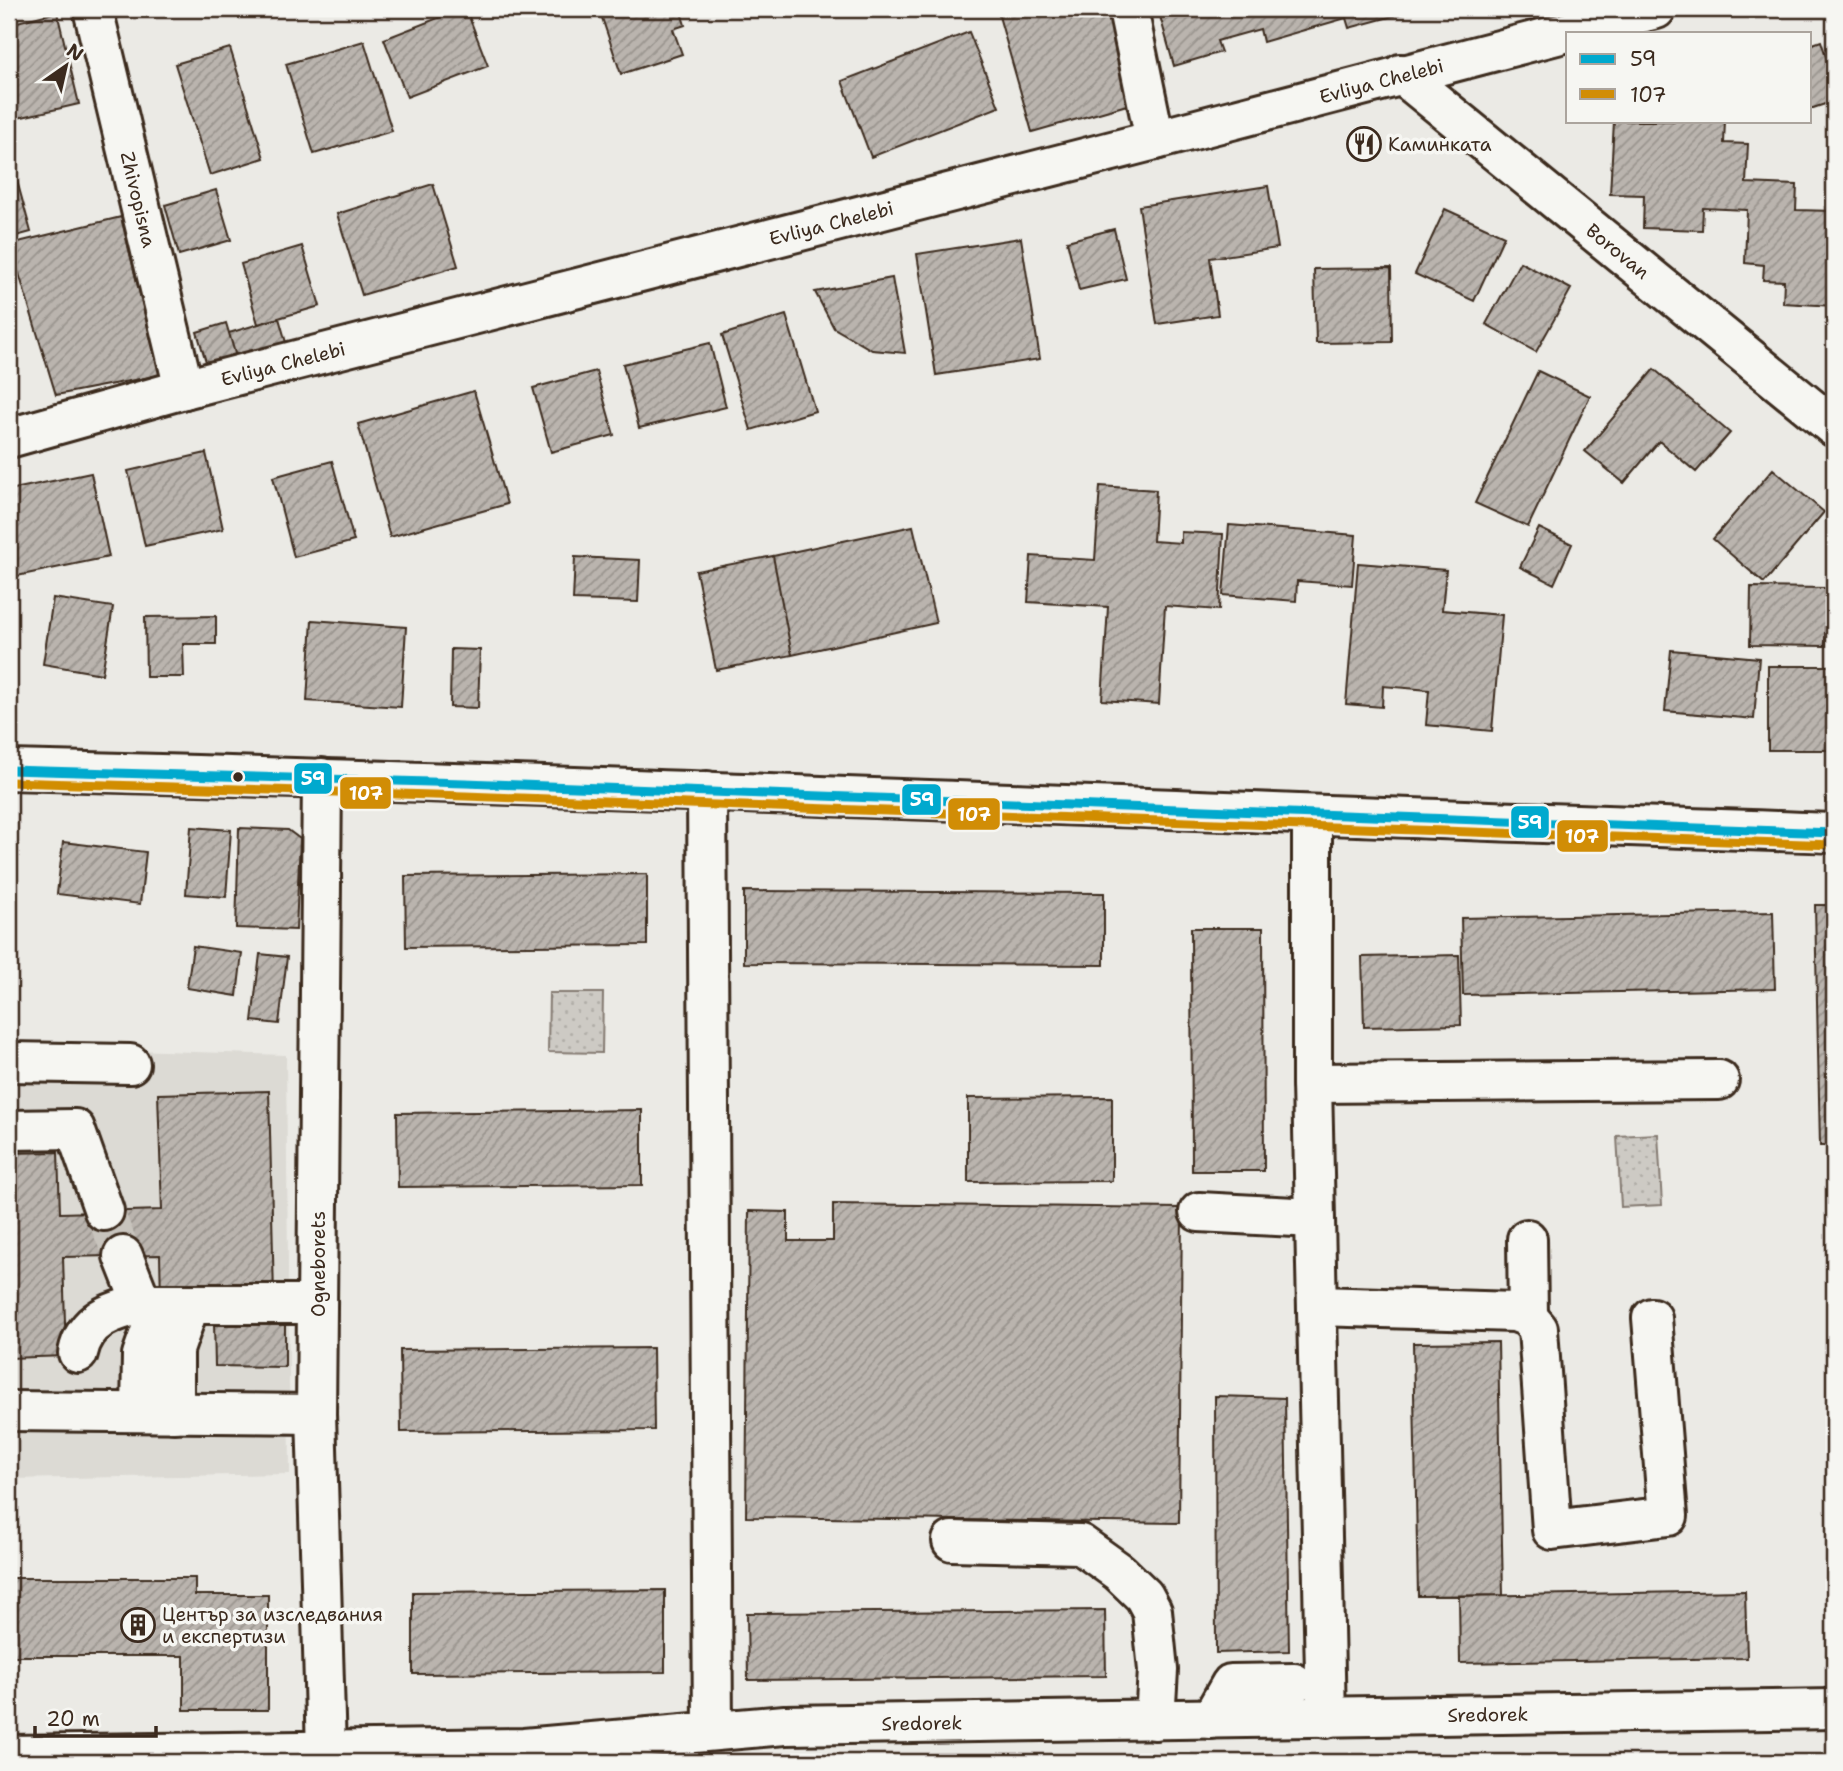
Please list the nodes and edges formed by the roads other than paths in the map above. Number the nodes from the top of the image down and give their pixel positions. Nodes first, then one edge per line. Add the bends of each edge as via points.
1 (93, 9) edge
2 (1128, 9) edge
3 (1656, 9) edge
4 (1401, 74) junction
5 (1155, 140) junction
6 (184, 389) junction
7 (1834, 427) edge
8 (9, 438) edge
9 (9, 770) edge
10 (322, 778) junction
11 (707, 791) junction
12 (1312, 815) junction
13 (1834, 833) edge
14 (9, 1062) edge
15 (130, 1064) dead end
16 (1719, 1080) dead end
17 (1312, 1083) junction
18 (9, 1129) edge
19 (104, 1211) tunnel mouth
20 (1199, 1212) dead end
21 (1314, 1218) junction
22 (1527, 1239) dead end
23 (123, 1256) tunnel mouth
24 (164, 1304) junction
25 (317, 1304) junction
26 (1317, 1306) junction
27 (1528, 1317) junction
28 (1652, 1318) dead end
29 (78, 1353) dead end
30 (9, 1411) edge
31 (158, 1412) junction
32 (316, 1414) junction
33 (952, 1541) dead end
34 (1294, 1683) dead end
35 (1834, 1709) edge
36 (1326, 1718) junction
37 (1211, 1719) junction
38 (1155, 1720) junction
39 (713, 1731) junction
40 (326, 1751) junction
41 (9, 1755) edge
42 (525, 1755) edge

1 - 6 street, Zhivopisna
2 - 5 street
3 - 4 street, Evliya Chelebi
4 - 5 street, Evliya Chelebi
4 - 7 street, Borovan
5 - 6 street, Evliya Chelebi
6 - 8 street, Evliya Chelebi
9 - 10 street
10 - 11 street
10 - 25 street, Ogneborets
11 - 12 street
11 - 39 street
12 - 13 street
12 - 17 street
14 - 15 street
16 - 17 street
17 - 21 street
18 - 19 street via 75,1129
20 - 21 street
21 - 26 street
22 - 27 street
23 - 24 street
24 - 25 street
24 - 29 street via 114,1311 95,1322 81,1338
24 - 31 street via 142,1355
25 - 32 street, Ogneborets
26 - 27 street via 1515,1312
26 - 36 street
27 - 28 street via 1538,1329 1552,1530 1668,1516
30 - 31 street
31 - 32 street
32 - 40 street, Ogneborets
33 - 38 street via 1080,1544 1119,1572 1144,1596 1152,1611 1158,1670
34 - 37 street via 1231,1684
35 - 36 street, Sredorek
36 - 37 street, Sredorek
37 - 38 street, Sredorek
38 - 39 street, Sredorek via 785,1725
39 - 42 street, Sredorek
40 - 41 street, Sredorek
40 - 42 street, Sredorek

